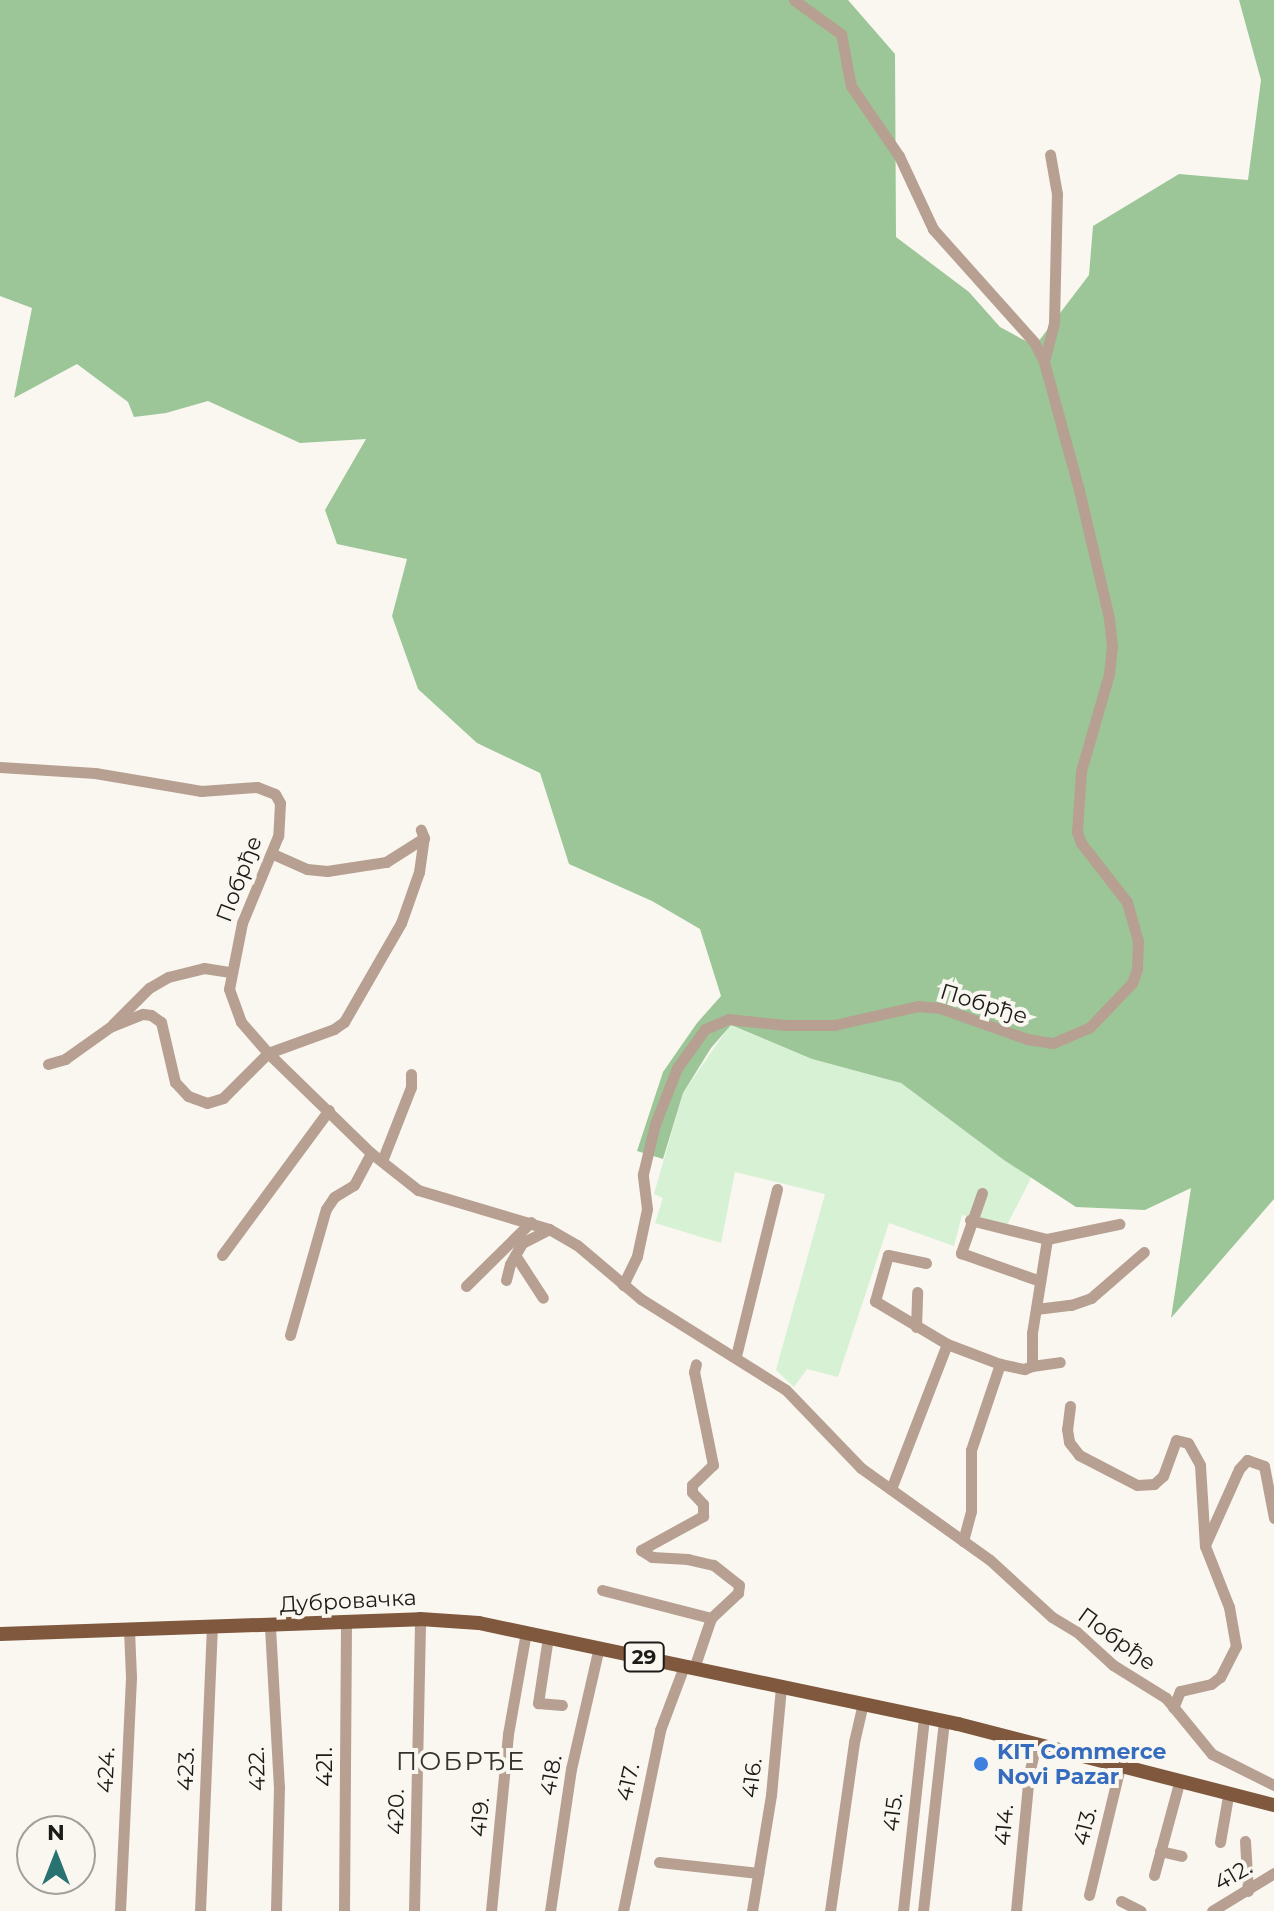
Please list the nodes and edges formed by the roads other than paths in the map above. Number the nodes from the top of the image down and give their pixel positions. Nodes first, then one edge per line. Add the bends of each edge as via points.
1 (794, 0) edge
2 (1050, 155) dead end
3 (1044, 362) junction
4 (0, 767) edge
5 (273, 854) junction
6 (229, 972) junction
7 (110, 1027) junction
8 (268, 1053) junction
9 (48, 1064) dead end
10 (411, 1074) dead end
11 (329, 1110) junction
12 (371, 1153) junction
13 (382, 1161) junction
14 (777, 1189) dead end
15 (982, 1193) dead end
16 (970, 1220) junction
17 (531, 1222) junction
18 (1119, 1224) dead end
19 (549, 1229) junction
20 (1047, 1239) junction
21 (1144, 1252) dead end
22 (222, 1255) dead end
23 (515, 1255) junction
24 (926, 1263) dead end
25 (506, 1280) dead end
26 (1040, 1281) junction
27 (623, 1285) junction
28 (466, 1286) dead end
29 (917, 1292) dead end
30 (543, 1298) dead end
31 (1036, 1309) junction
32 (916, 1327) junction
33 (290, 1335) dead end
34 (947, 1344) junction
35 (736, 1356) junction
36 (1060, 1362) dead end
37 (696, 1364) dead end
38 (1000, 1364) junction
39 (1032, 1366) junction
40 (1070, 1406) dead end
41 (891, 1489) junction
42 (1274, 1518) edge
43 (963, 1541) junction
44 (1205, 1546) junction
45 (602, 1590) dead end
46 (711, 1618) junction
47 (420, 1619) junction
48 (346, 1623) junction
49 (270, 1627) junction
50 (212, 1628) junction
51 (129, 1630) junction
52 (526, 1632) junction
53 (0, 1634) edge
54 (548, 1637) junction
55 (599, 1647) junction
56 (689, 1667) junction
57 (781, 1687) junction
58 (863, 1704) junction
59 (562, 1705) dead end
60 (1173, 1708) junction
61 (924, 1718) junction
62 (944, 1722) junction
63 (1036, 1743) junction
64 (1120, 1767) junction
65 (1179, 1783) junction
66 (1274, 1785) edge
67 (1228, 1796) junction
68 (1274, 1805) edge
69 (1245, 1841) dead end
70 (1220, 1842) dead end
71 (1160, 1851) junction
72 (1181, 1856) dead end
73 (659, 1862) dead end
74 (758, 1873) junction
75 (1274, 1873) edge
76 (1154, 1875) dead end
77 (1248, 1891) junction
78 (1089, 1895) dead end
79 (1121, 1901) dead end
80 (120, 1911) edge
81 (200, 1911) edge
82 (276, 1911) edge
83 (344, 1911) edge
84 (414, 1911) edge
85 (491, 1911) edge
86 (550, 1911) edge
87 (623, 1911) edge
88 (752, 1911) edge
89 (830, 1911) edge
90 (903, 1911) edge
91 (923, 1911) edge
92 (1016, 1911) edge
93 (1141, 1911) edge
94 (1212, 1911) edge

1 - 3 street via 841,34 851,86 899,156 933,229 1034,342
2 - 3 street via 1057,194 1054,323
3 - 27 street, Побрђе via 1079,490 1112,647 1081,771 1077,832 1127,902 1138,941 1132,983 1089,1028 1053,1043 918,1006 834,1025 728,1019 705,1029 677,1068 655,1124 643,1174 647,1209 637,1256
4 - 5 street, Побрђе via 95,773 201,791 268,789 280,803
5 - 6 street, Побрђе via 242,923
5 - 8 street via 307,869 335,870 386,862 422,834 419,872 401,923 344,1022 320,1037
6 - 7 street via 204,968 160,980
6 - 8 street, Побрђе via 238,1014
7 - 8 street via 143,1014 158,1019 175,1082 188,1096 207,1103 223,1098
7 - 9 street via 65,1059
8 - 11 street, Побрђе
10 - 13 street via 408,1096
11 - 12 street, Побрђе
11 - 22 street
12 - 13 street, Побрђе
12 - 33 street via 354,1185 326,1209
13 - 17 street, Побрђе via 418,1190
14 - 35 street
15 - 16 street
16 - 20 street
16 - 26 street via 961,1253
17 - 19 street, Побрђе
17 - 28 street
18 - 20 street
19 - 23 street via 522,1243
19 - 27 street, Побрђе via 577,1245
20 - 26 street
21 - 31 street via 1091,1298
23 - 25 street
23 - 30 street
24 - 32 street via 888,1255 875,1301
26 - 31 street
27 - 35 street, Побрђе
29 - 32 street
31 - 39 street
32 - 34 street
34 - 38 street
34 - 41 street
35 - 41 street, Побрђе via 786,1390 861,1468
36 - 39 street
37 - 46 street via 713,1465 692,1485 703,1504 703,1516 641,1550 652,1557 713,1565 734,1579 738,1593
38 - 39 street
38 - 43 street via 971,1450 971,1511
40 - 44 street via 1069,1442 1079,1455 1137,1485 1154,1484 1163,1476 1176,1440 1188,1443 1203,1481
41 - 43 street, Побрђе
42 - 44 street via 1264,1466 1247,1460
43 - 60 street, Побрђе via 1052,1617
44 - 60 street via 1227,1599 1236,1646 1220,1677 1180,1691
45 - 46 street
46 - 56 street
47 - 48 main road, Дубровачка / 29
47 - 52 main road, Дубровачка / 29 via 453,1619
47 - 84 street, 420.
48 - 49 main road, Дубровачка / 29
48 - 83 street, 421.
49 - 50 main road, Дубровачка / 29
49 - 82 street, 422. via 279,1787
50 - 51 main road, Дубровачка / 29
50 - 81 street, 423.
51 - 53 main road, Дубровачка / 29
51 - 80 street, 424.
52 - 54 main road, Дубровачка / 29
52 - 85 street, 419. via 508,1734
54 - 55 main road, Дубровачка / 29
54 - 59 street via 538,1703
55 - 56 main road, Дубровачка / 29
55 - 86 street, 418. via 571,1769
56 - 57 main road, Дубровачка / 29
56 - 87 street, 417. via 660,1730
57 - 58 main road, Дубровачка / 29
57 - 74 street, 416.
58 - 61 main road, Дубровачка / 29
58 - 89 street
60 - 66 street, Побрђе via 1212,1754
61 - 62 main road, Дубровачка / 29
61 - 90 street, 415.
62 - 63 main road, Дубровачка / 29
62 - 91 street, 415.
63 - 64 main road, Дубровачка / 29
63 - 92 street, 414.
64 - 65 main road, Дубровачка / 29
64 - 78 street, 413.
65 - 67 main road, Дубровачка / 29
65 - 71 street
67 - 68 main road, Дубровачка / 29
67 - 70 street
69 - 77 street
71 - 72 street
71 - 76 street
73 - 74 street
74 - 88 street, 416.
75 - 77 street, 412.
77 - 94 street, 412.
79 - 93 street

